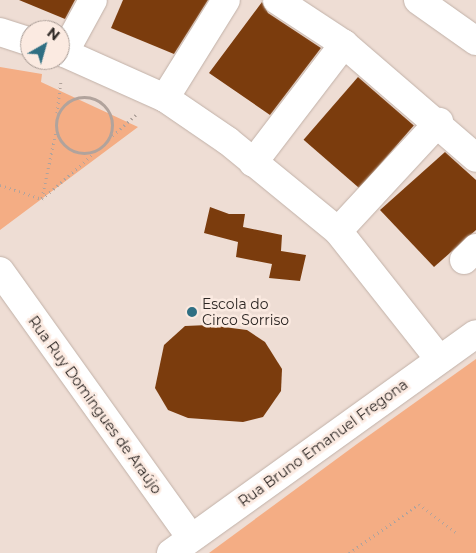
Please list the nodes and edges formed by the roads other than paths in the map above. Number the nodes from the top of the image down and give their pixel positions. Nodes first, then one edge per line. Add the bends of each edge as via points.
1 (93, 0) edge
2 (226, 0) edge
3 (277, 0) edge
4 (418, 0) edge
5 (0, 32) edge
6 (20, 39) edge
7 (70, 39) edge
8 (476, 41) edge
9 (344, 44) junction
10 (70, 56) edge
11 (161, 96) junction
12 (439, 122) junction
13 (476, 158) edge
14 (253, 163) junction
15 (338, 231) junction
16 (3, 280) edge
17 (476, 334) edge
18 (439, 358) junction
19 (181, 546) edge

1 - 7 street
2 - 11 street
3 - 9 street
4 - 8 street
5 - 6 street
9 - 12 street
9 - 14 street
10 - 11 street
11 - 14 street
12 - 13 street
12 - 15 street
14 - 15 street
15 - 18 street
16 - 19 street, Rua Ruy Domingues de Araújo
17 - 18 street, Rua Bruno Emanuel Fregona
18 - 19 street, Rua Bruno Emanuel Fregona

